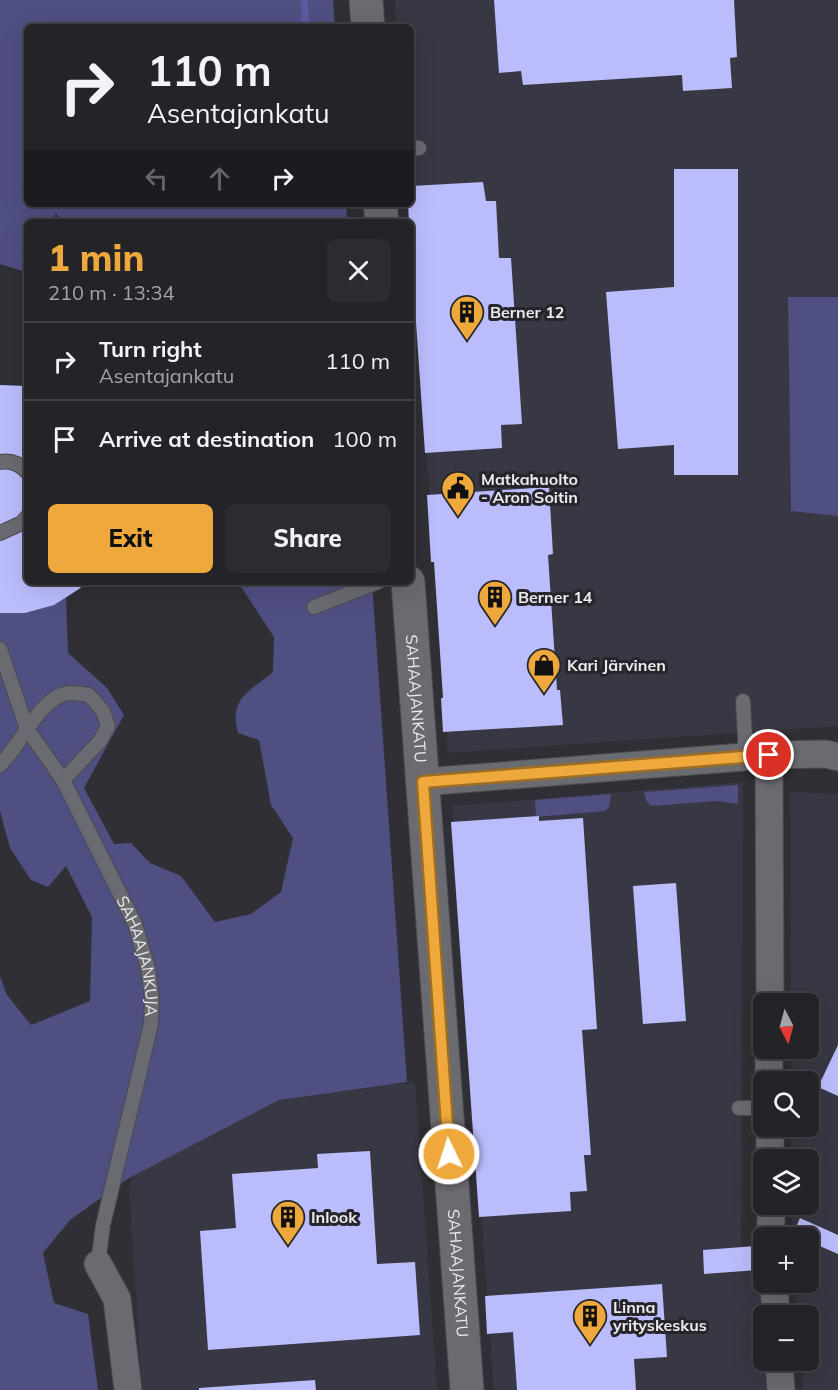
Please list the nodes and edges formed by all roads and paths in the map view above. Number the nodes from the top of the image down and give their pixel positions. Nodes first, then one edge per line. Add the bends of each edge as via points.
1 (366, 0) edge
2 (368, 24) edge
3 (0, 462) edge
4 (24, 468) edge
5 (24, 521) edge
6 (0, 533) edge
7 (370, 585) edge
8 (408, 585) edge
9 (314, 607) dead end
10 (0, 649) edge
11 (742, 701) dead end
12 (27, 729) junction
13 (758, 756) junction
14 (838, 757) edge
15 (0, 765) edge
16 (63, 780) junction
17 (423, 782) junction
18 (769, 993) edge
19 (739, 1108) dead end
20 (753, 1108) edge
21 (98, 1264) joint
22 (780, 1371) edge
23 (128, 1390) edge
24 (467, 1390) edge
25 (781, 1390) edge

1 - 2 main road
3 - 4 lane via 7,460
5 - 6 lane
7 - 9 lane
8 - 17 main road, SAHAAJANKATU
10 - 12 lane, SAHAAJANKUJA
11 - 13 lane
12 - 15 lane
12 - 16 lane, SAHAAJANKUJA
12 - 16 lane via 48,703 68,693 89,695 103,711 108,726 100,741
13 - 14 street
13 - 17 street
13 - 18 street
16 - 21 lane, SAHAAJANKUJA via 135,924 152,998 151,1024 103,1225
17 - 24 main road, SAHAAJANKATU
19 - 20 lane
21 - 23 street, SAHAAJANKUJA via 117,1299
22 - 25 street

